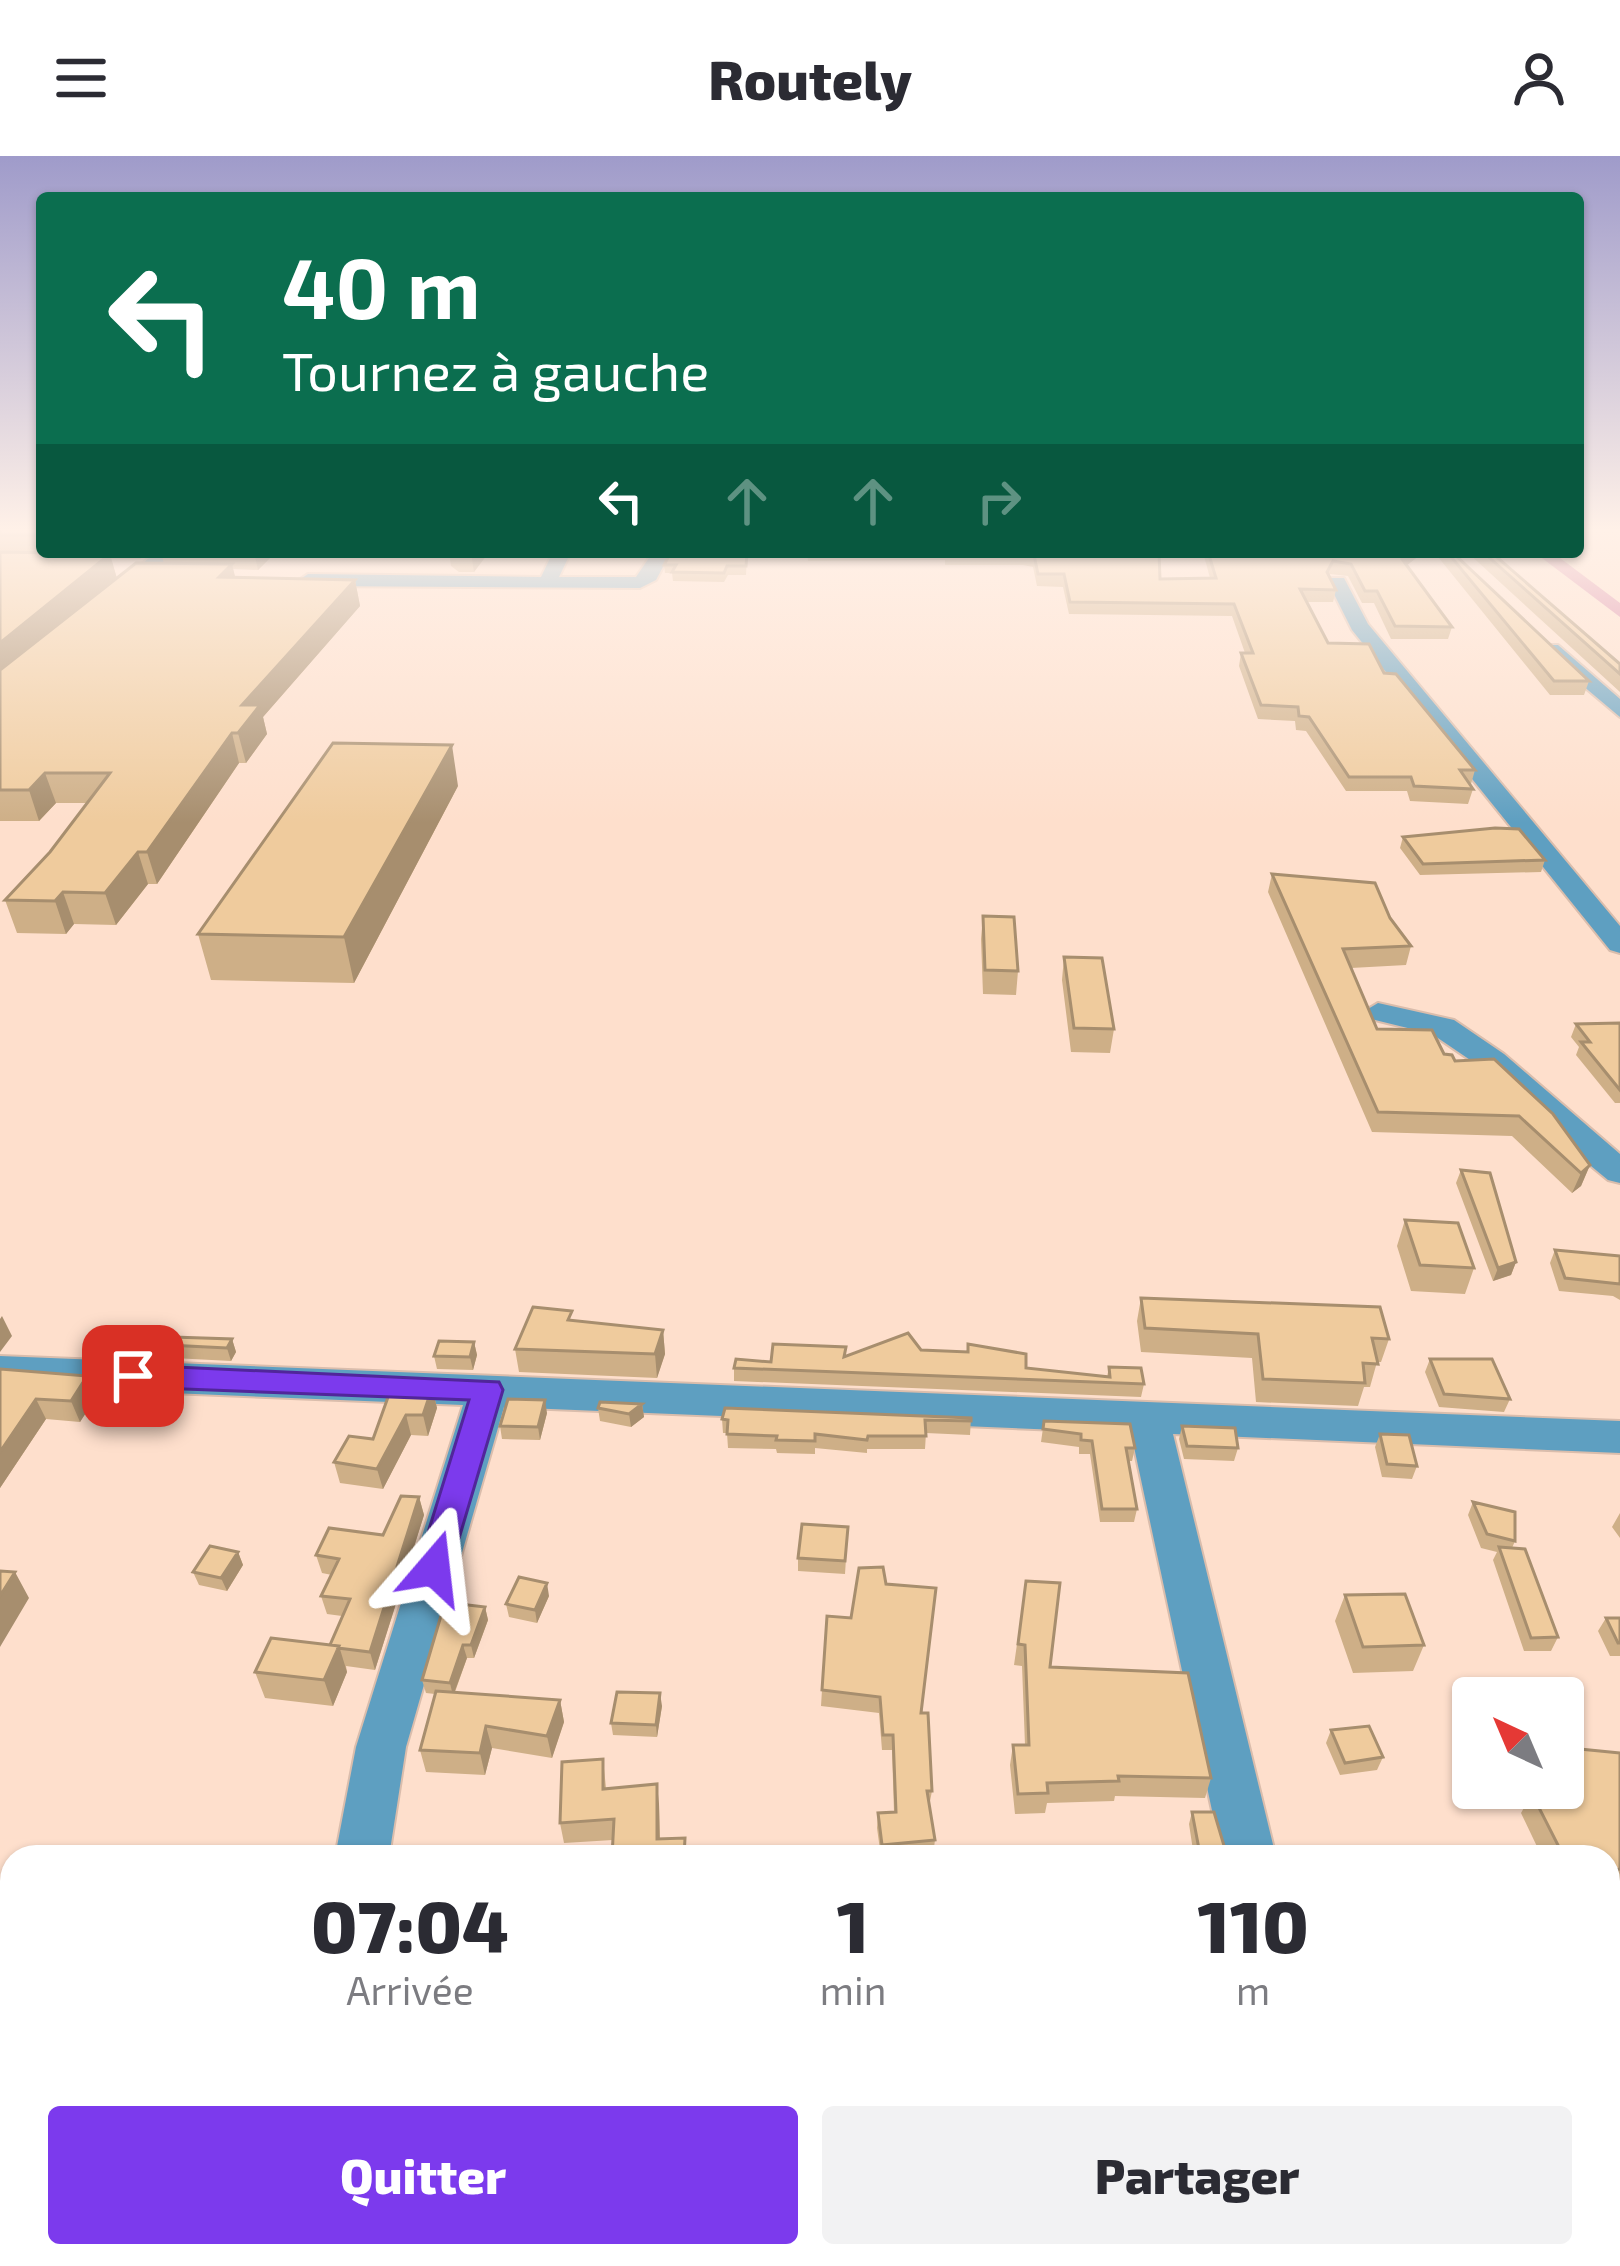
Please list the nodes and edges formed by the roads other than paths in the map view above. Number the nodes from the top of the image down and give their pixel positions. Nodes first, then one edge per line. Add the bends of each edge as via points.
1 (1359, 625) edge
2 (1534, 633) edge
3 (1620, 710) edge
4 (1620, 944) edge
5 (1378, 1012) dead end
6 (1620, 1172) edge
7 (0, 1371) edge
8 (488, 1390) junction
9 (1148, 1416) junction
10 (1620, 1437) edge
11 (364, 1845) edge
12 (1246, 1845) edge

1 - 4 street
2 - 3 street
5 - 6 street via 1443,1027 1493,1060
7 - 8 street
8 - 9 street
8 - 11 street via 381,1748
9 - 10 street
9 - 12 street

